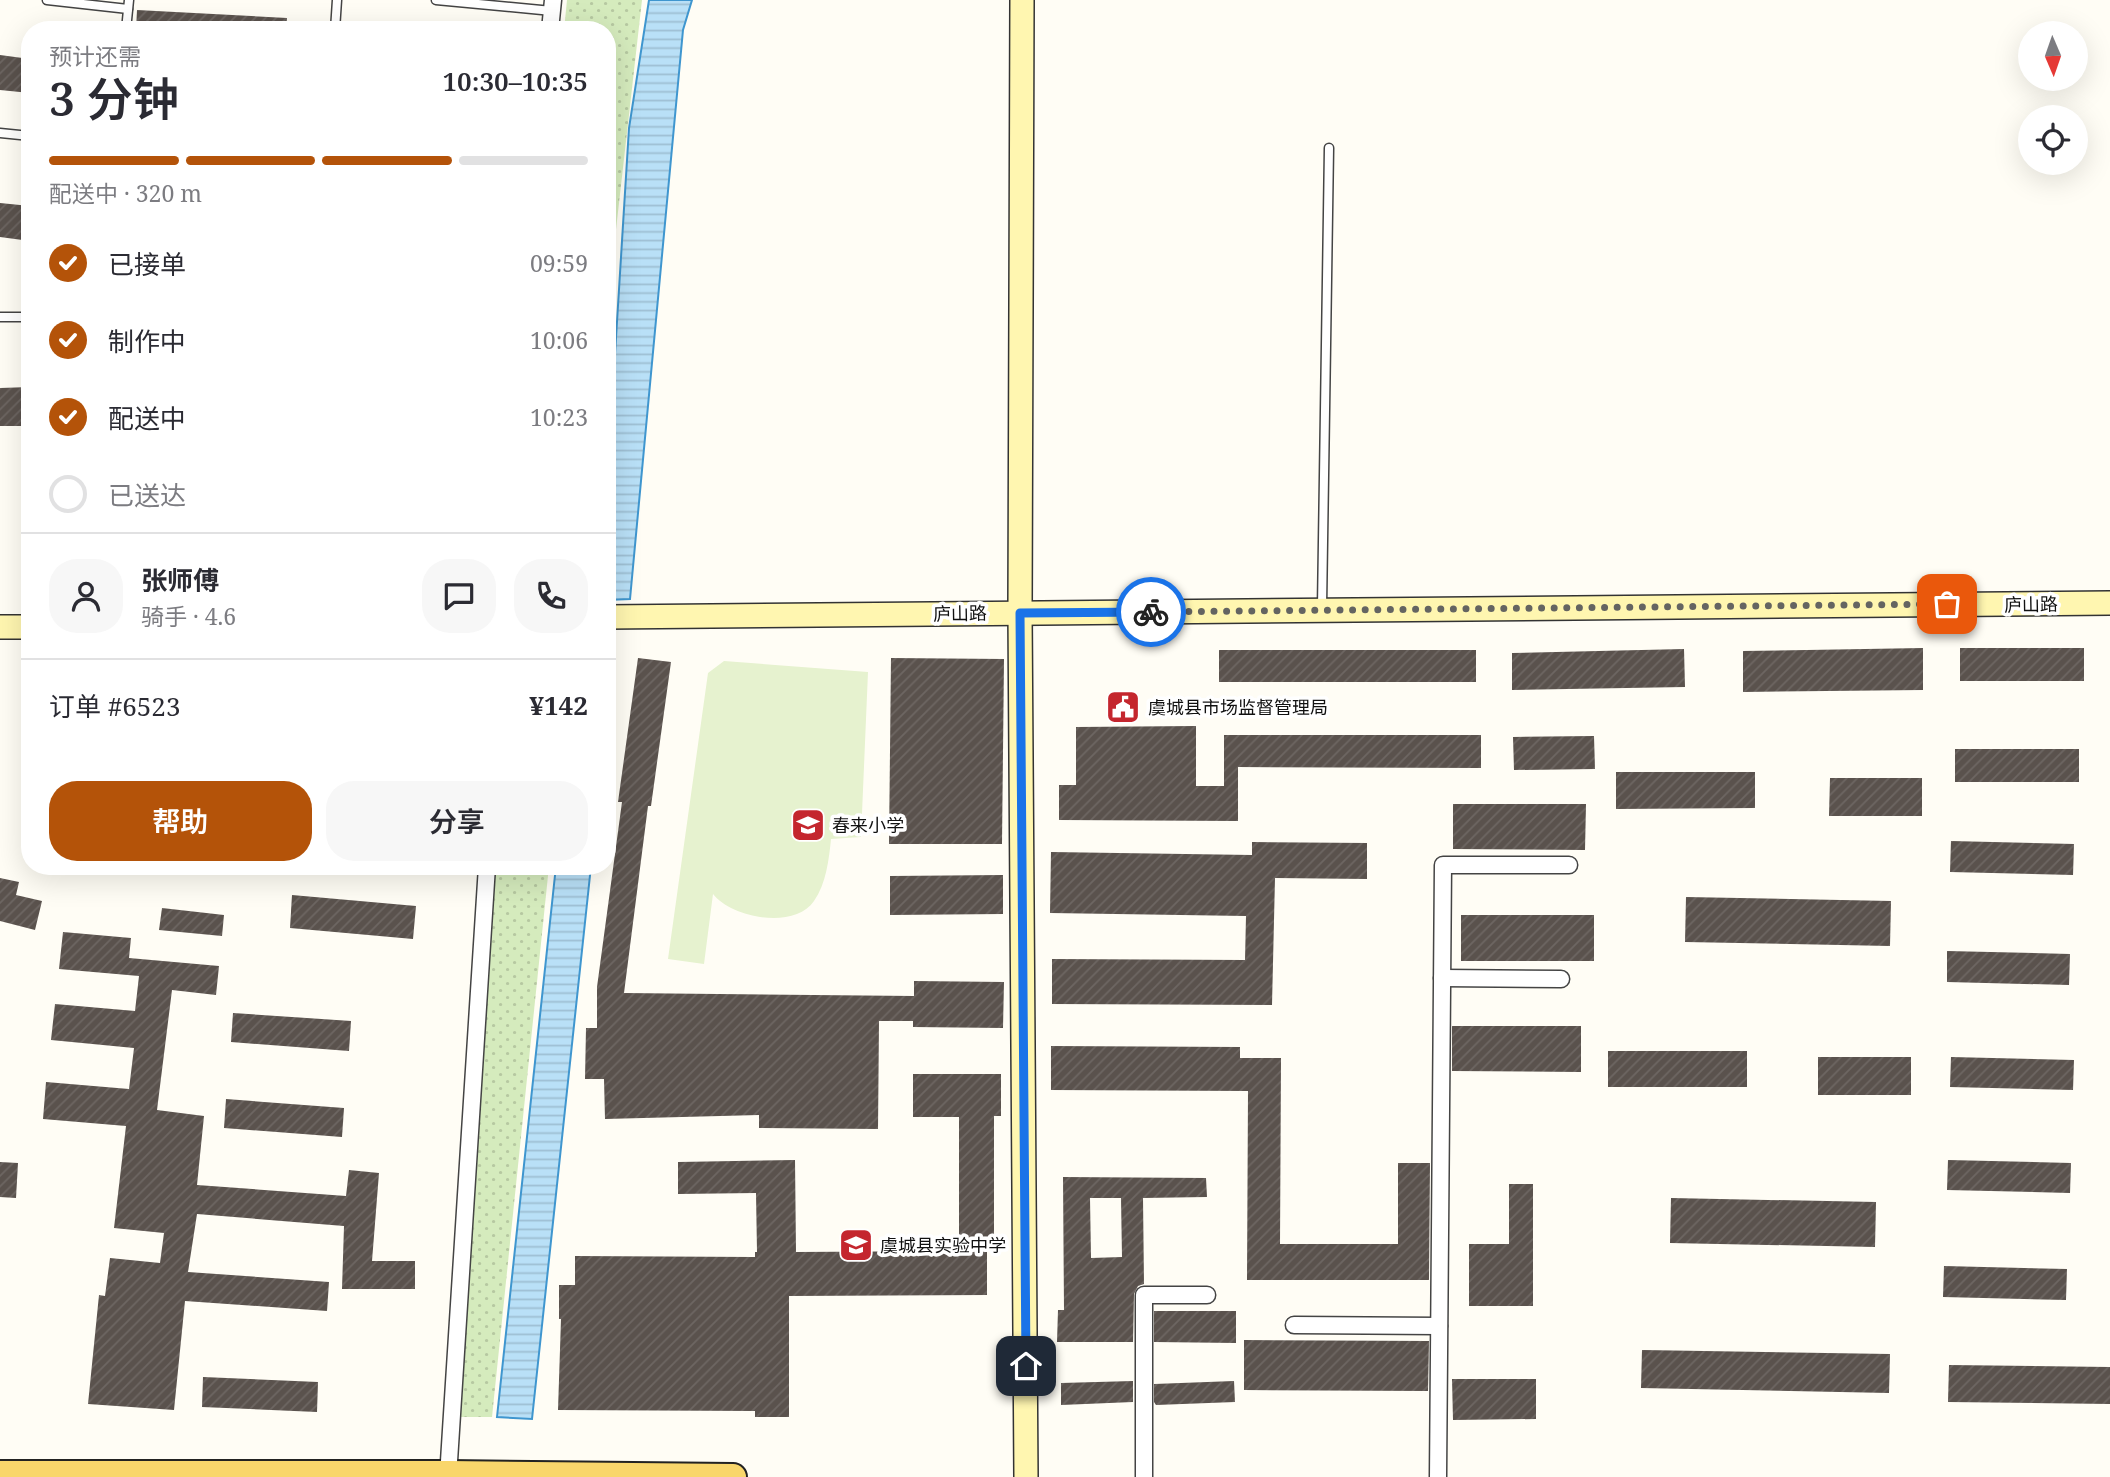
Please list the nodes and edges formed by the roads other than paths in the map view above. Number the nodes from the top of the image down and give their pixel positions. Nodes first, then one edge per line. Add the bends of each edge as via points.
1 (47, 0) edge
2 (337, 0) edge
3 (436, 0) edge
4 (1022, 0) edge
5 (129, 4) edge
6 (552, 6) edge
7 (336, 21) edge
8 (0, 133) edge
9 (21, 135) edge
10 (1329, 148) dead end
11 (0, 317) edge
12 (21, 317) edge
13 (2110, 603) edge
14 (1322, 610) junction
15 (1020, 613) junction
16 (616, 617) edge
17 (0, 627) edge
18 (21, 627) edge
19 (1569, 865) dead end
20 (485, 875) edge
21 (1442, 978) junction
22 (1561, 979) dead end
23 (1207, 1295) dead end
24 (1294, 1325) dead end
25 (1439, 1325) junction
26 (0, 1474) edge
27 (448, 1475) edge
28 (733, 1477) edge
29 (1026, 1477) edge
30 (1144, 1477) edge
31 (1437, 1477) edge

1 - 5 lane
2 - 7 lane
3 - 6 lane
4 - 15 street
8 - 9 lane
10 - 14 lane
11 - 12 lane
13 - 14 street, 庐山路
14 - 15 street, 庐山路
15 - 16 street, 庐山路
15 - 29 street
17 - 18 street
19 - 21 street via 1443,865
20 - 27 street
21 - 22 street
21 - 25 street
23 - 30 street via 1144,1295
24 - 25 street
25 - 31 street
26 - 27 main road
27 - 28 main road

